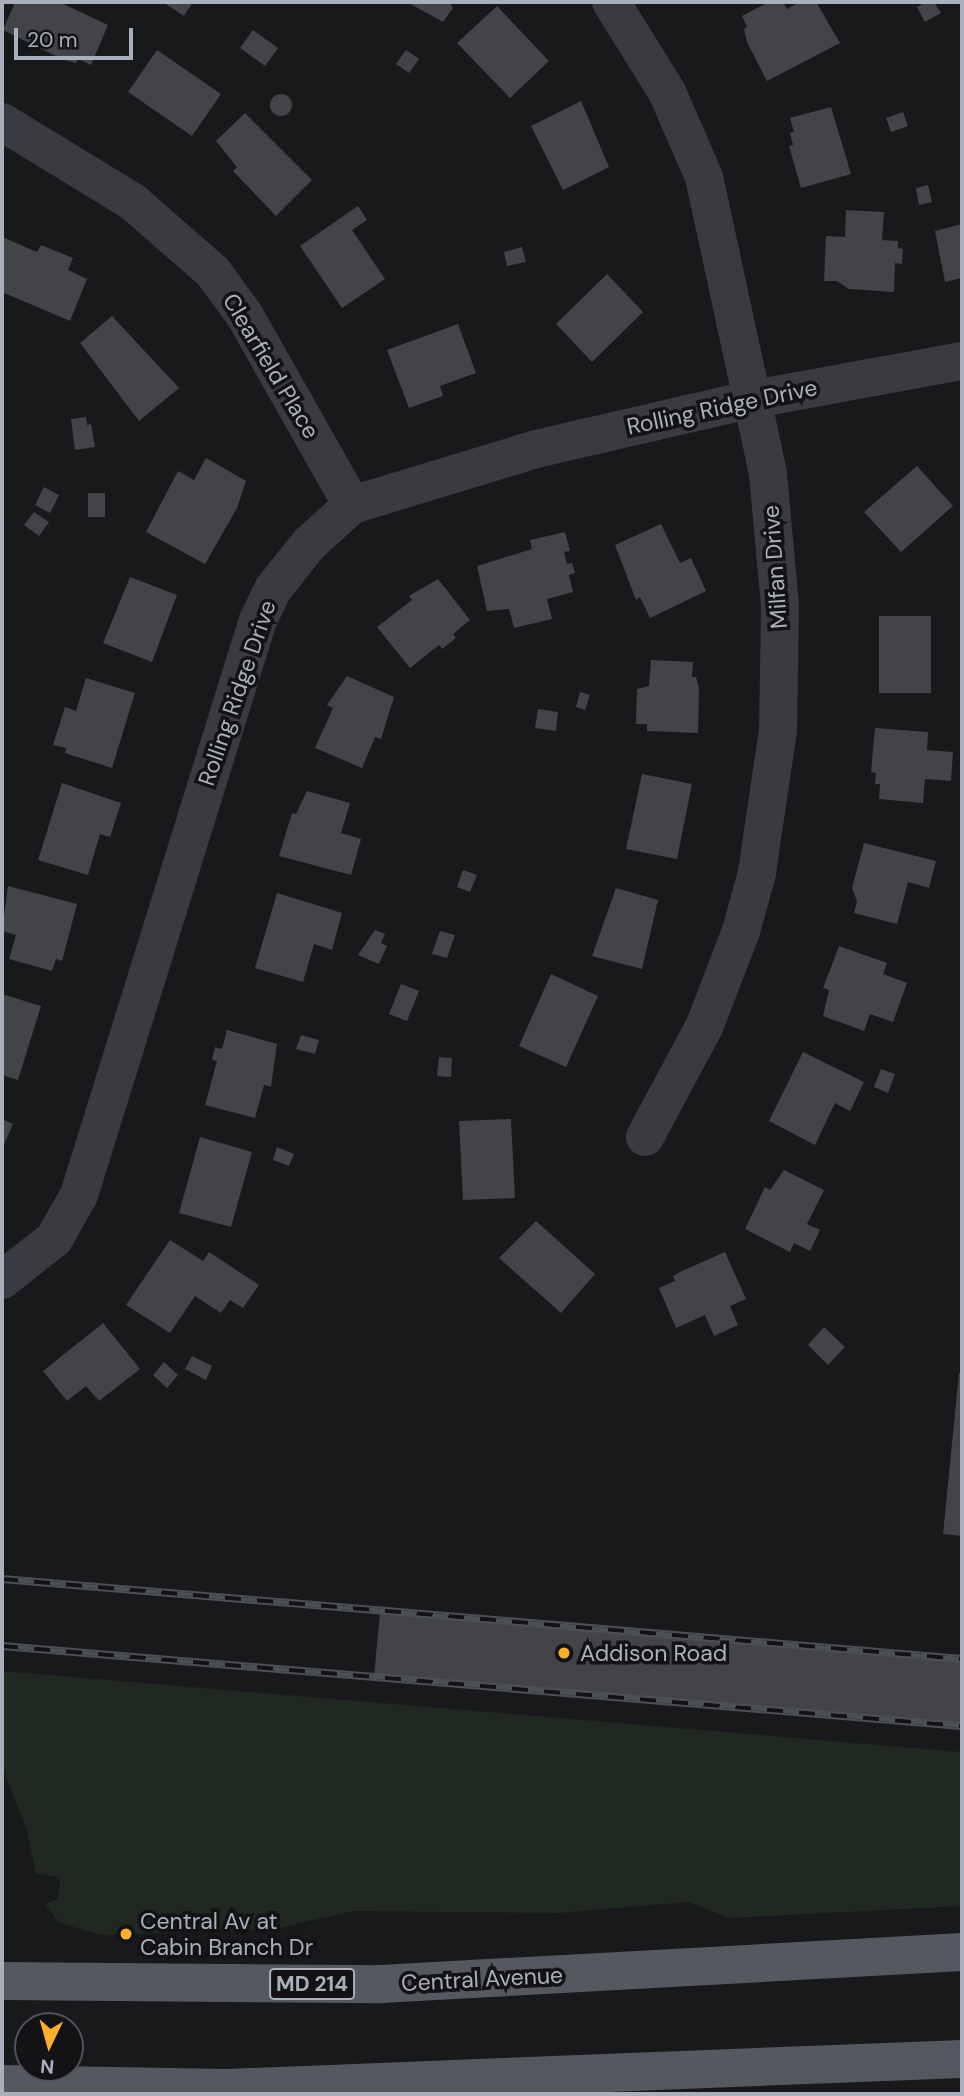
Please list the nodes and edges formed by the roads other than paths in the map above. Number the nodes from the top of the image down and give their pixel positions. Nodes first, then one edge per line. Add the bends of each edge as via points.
1 (611, 2) edge
2 (2, 122) edge
3 (962, 361) edge
4 (749, 400) junction
5 (352, 505) junction
6 (645, 1137) dead end
7 (2, 1280) edge
8 (962, 1952) edge
9 (2, 1981) edge
10 (962, 2059) edge
11 (2, 2084) edge

1 - 4 street, Milfan Drive via 667,92 704,177
2 - 5 street, Clearfield Place via 133,202 213,272 245,316
3 - 4 street, Rolling Ridge Drive
4 - 5 street, Rolling Ridge Drive via 536,449
4 - 6 street, Milfan Drive via 776,532 781,668 774,780 741,931 705,1025
5 - 7 street, Rolling Ridge Drive via 309,544 273,589 257,620 79,1195 54,1240
8 - 9 main road, Central Avenue / MD 214 via 381,1984
10 - 11 main road via 226,2088

